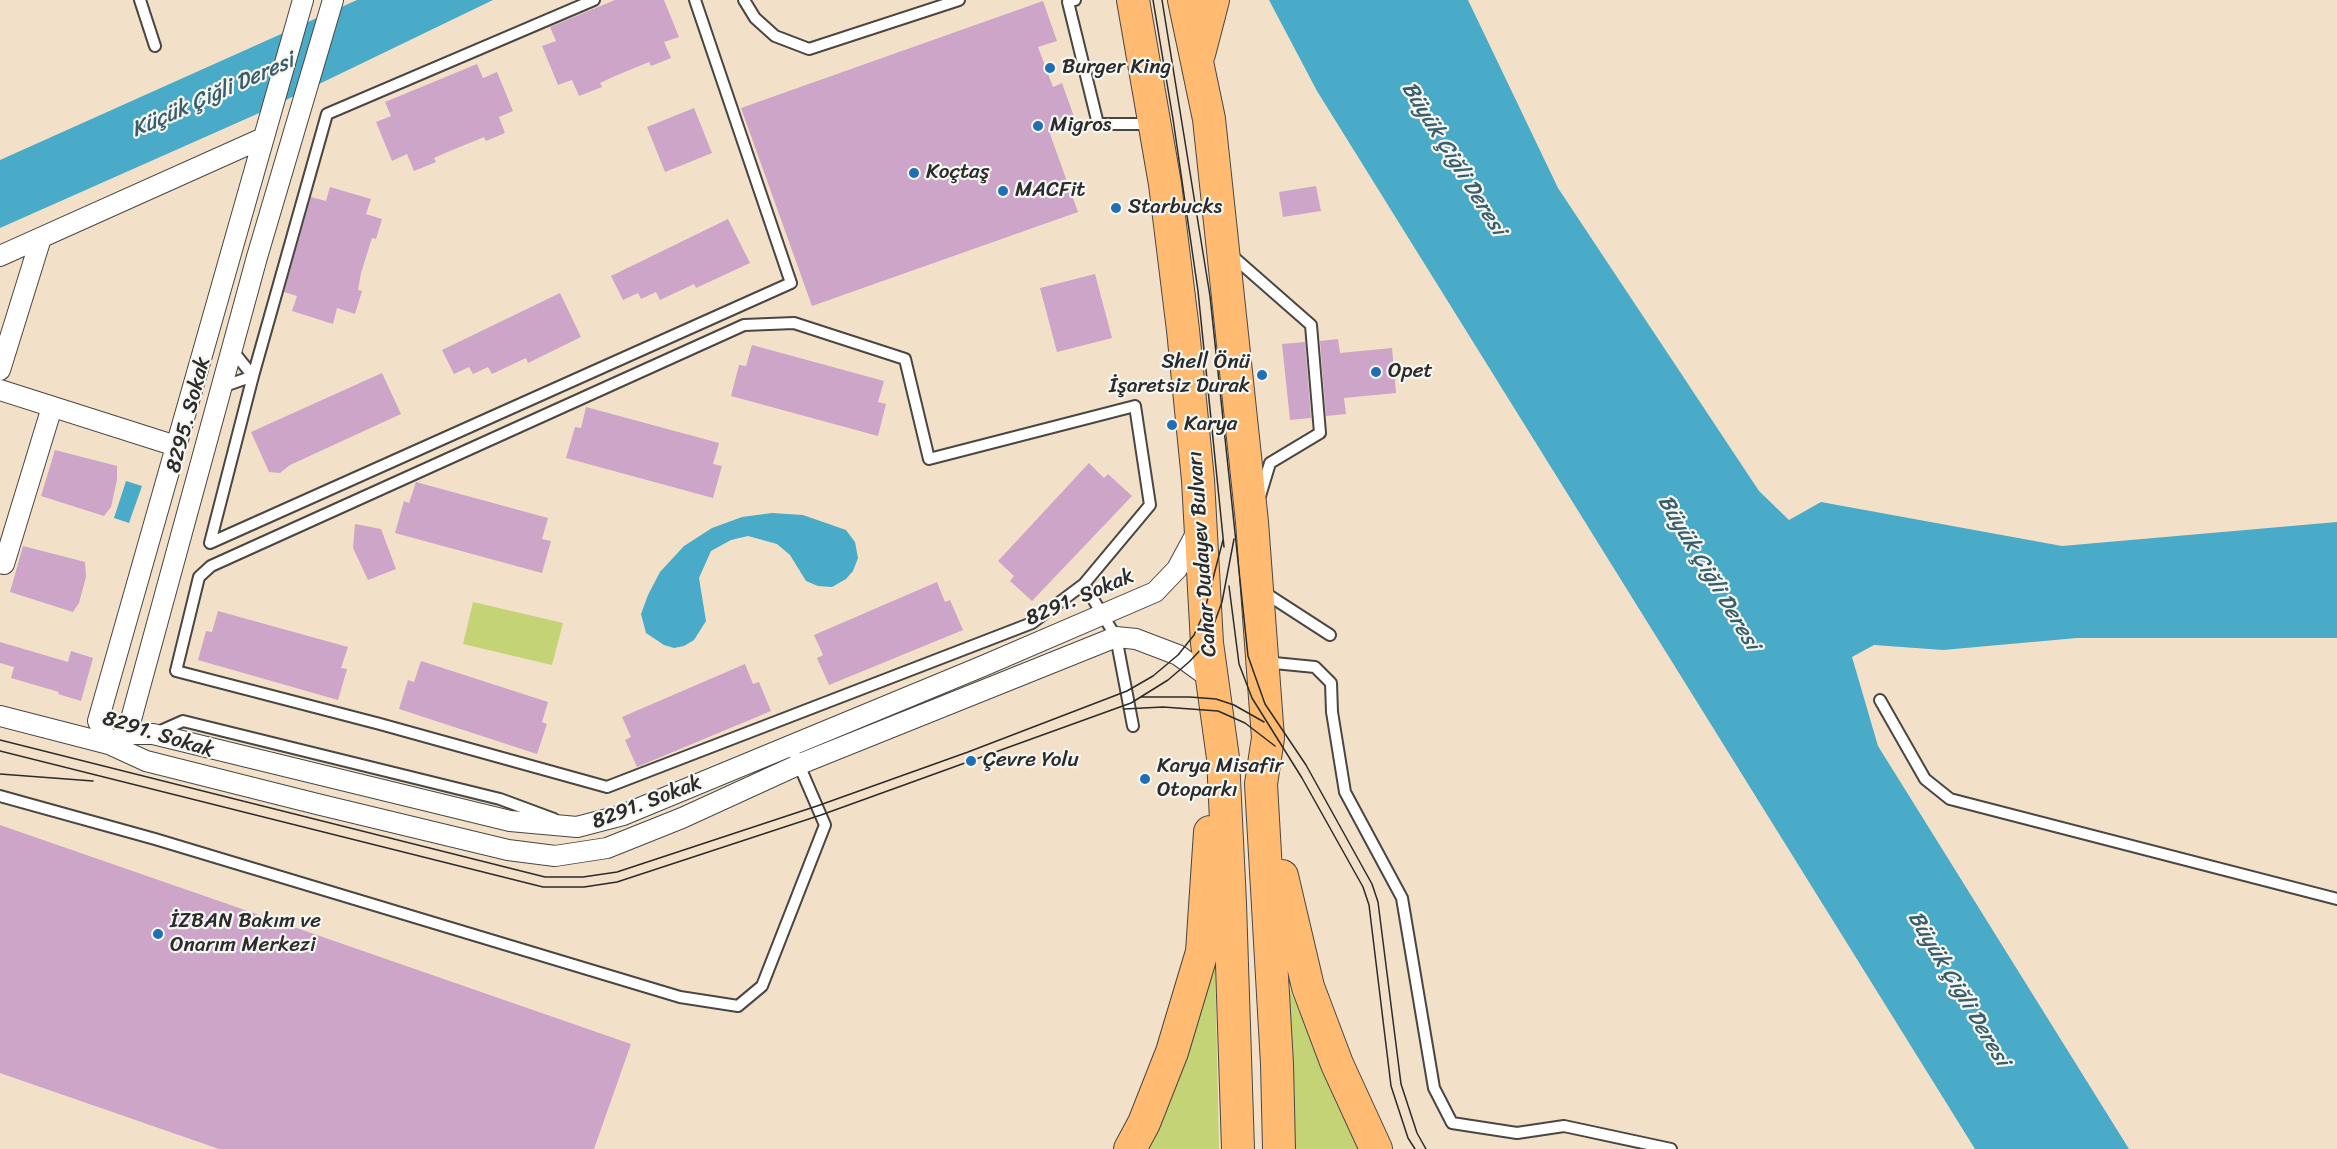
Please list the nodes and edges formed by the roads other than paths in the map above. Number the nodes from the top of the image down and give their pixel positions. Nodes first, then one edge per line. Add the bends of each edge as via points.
1 (140, 0) edge
2 (333, 0) edge
3 (594, 0) edge
4 (695, 0) edge
5 (744, 0) edge
6 (959, 0) edge
7 (1075, 0) edge
8 (1133, 0) edge
9 (1184, 0) edge
10 (1213, 0) edge
11 (303, 1) edge
12 (155, 46) dead end
13 (1197, 61) junction
14 (1155, 124) junction
15 (265, 130) junction
16 (41, 238) junction
17 (1223, 248) junction
18 (0, 256) edge
19 (232, 350) junction
20 (0, 370) edge
21 (253, 376) junction
22 (222, 387) junction
23 (0, 390) edge
24 (52, 407) junction
25 (176, 446) junction
26 (1252, 522) junction
27 (1199, 528) junction
28 (4, 564) dead end
29 (1084, 585) junction
30 (1257, 588) junction
31 (1103, 614) junction
32 (1330, 636) dead end
33 (1116, 637) junction
34 (1261, 662) junction
35 (1214, 681) junction
36 (1880, 700) dead end
37 (0, 716) edge
38 (1133, 726) dead end
39 (127, 734) junction
40 (109, 744) junction
41 (790, 744) junction
42 (1223, 758) junction
43 (800, 764) junction
44 (1261, 784) junction
45 (0, 796) edge
46 (2337, 899) edge
47 (1130, 1149) edge
48 (1238, 1149) edge
49 (1279, 1149) edge
50 (1376, 1149) edge
51 (1671, 1149) edge

1 - 12 lane
2 - 19 street, 8295. Sokak
3 - 21 lane via 327,114
4 - 21 lane via 791,283 210,543
5 - 6 lane via 755,18 775,36 809,49
7 - 14 lane via 1068,2 1098,124
8 - 14 main road, Cahar Dudayev Bulvarı
9 - 13 main road
10 - 13 main road
11 - 15 street, 8295. Sokak
13 - 17 main road via 1209,119
14 - 27 main road, Cahar Dudayev Bulvarı via 1183,330
15 - 16 street
15 - 25 street, 8295. Sokak
16 - 18 street
16 - 20 street
17 - 26 main road
17 - 26 lane via 1311,325 1320,433 1270,463
19 - 21 lane
19 - 22 street, 8295. Sokak
21 - 22 lane
22 - 39 street, 8295. Sokak
23 - 24 street
24 - 25 street
24 - 28 street
25 - 40 street, 8295. Sokak via 98,721
26 - 30 main road
27 - 31 street, 8291. Sokak via 1177,568 1155,592
27 - 35 main road, Cahar Dudayev Bulvarı via 1207,643
29 - 29 lane via 1150,505 1135,406 929,459 905,359 794,323 744,325 211,566 199,577 176,671 607,787 1032,622
29 - 31 lane
30 - 32 lane
30 - 34 main road
31 - 33 lane
31 - 41 street, 8291. Sokak
33 - 35 street via 1136,639 1178,655
33 - 38 lane
33 - 43 street, 8291. Sokak
34 - 44 main road via 1268,738
34 - 51 lane via 1315,667 1331,683 1344,792 1402,898 1434,1088 1452,1123 1517,1133 1564,1126
35 - 42 main road, Cahar Dudayev Bulvarı
36 - 46 lane via 1925,779 1950,799
37 - 40 street, 8291. Sokak
39 - 40 street
39 - 41 street, 8291. Sokak via 153,734 510,821 577,827 623,815
40 - 43 street, 8291. Sokak via 146,761 508,850 555,856 607,848
41 - 43 lane
42 - 47 main road via 1210,829 1202,952 1172,1052
42 - 48 main road
43 - 45 lane via 825,825 762,986 738,1006 680,997
44 - 49 main road
44 - 50 main road via 1308,987 1337,1064

